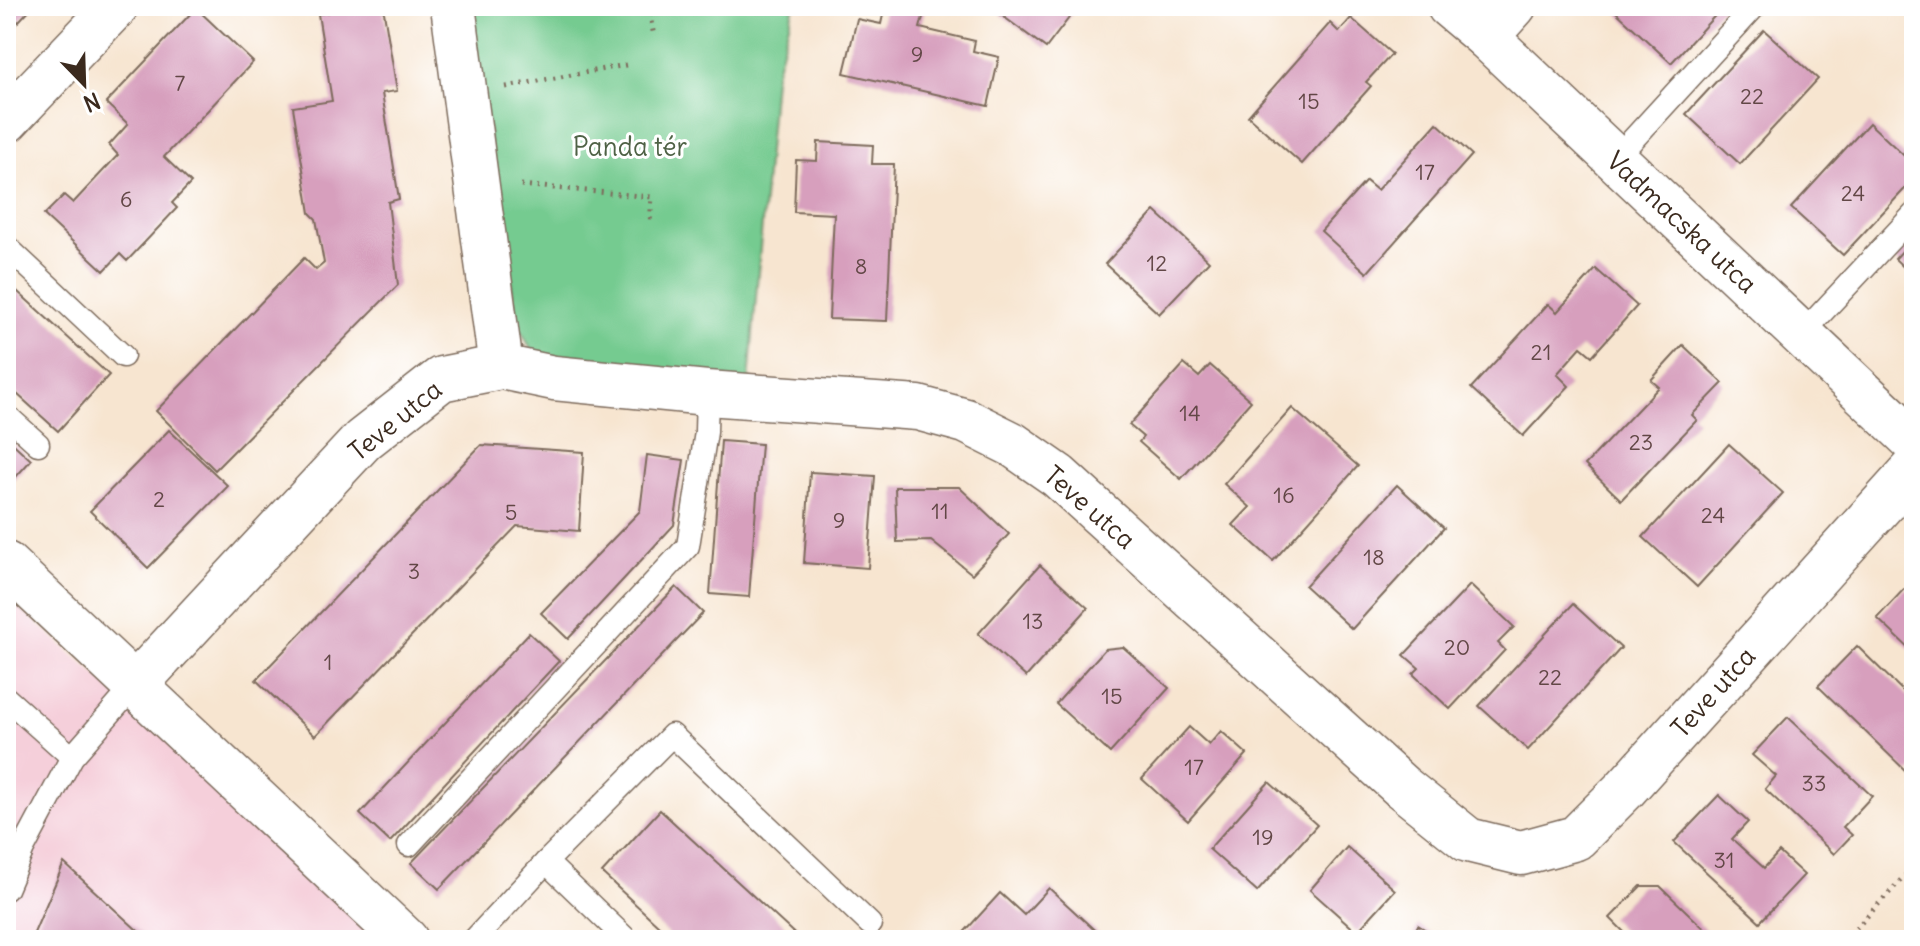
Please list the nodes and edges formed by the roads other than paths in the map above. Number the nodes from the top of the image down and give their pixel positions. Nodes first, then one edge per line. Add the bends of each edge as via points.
1 (116, 6) edge
2 (453, 6) edge
3 (1449, 6) edge
4 (1755, 6) edge
5 (1500, 22) edge
6 (10, 110) edge
7 (1615, 159) junction
8 (1914, 214) edge
9 (6, 246) edge
10 (1801, 335) junction
11 (123, 356) dead end
12 (501, 367) junction
13 (707, 393) junction
14 (6, 415) edge
15 (1914, 441) edge
16 (38, 444) dead end
17 (1914, 469) edge
18 (6, 564) edge
19 (135, 685) junction
20 (6, 698) edge
21 (72, 757) junction
22 (409, 845) dead end
23 (546, 862) junction
24 (6, 889) edge
25 (870, 924) dead end
26 (406, 940) edge
27 (474, 940) edge
28 (627, 940) edge

1 - 6 street
2 - 12 street
3 - 5 street, Vadmacska utca
4 - 7 lane
5 - 7 street, Vadmacska utca
7 - 10 street, Vadmacska utca
8 - 10 lane
9 - 11 lane
10 - 15 street, Vadmacska utca
12 - 13 street, Teve utca via 554,378
12 - 19 street, Teve utca via 441,379 363,440
13 - 17 street, Teve utca via 918,408 966,421 1012,444 1058,476 1402,787 1468,840 1521,853 1576,838
13 - 22 lane via 688,546
14 - 16 lane
18 - 19 street
19 - 21 lane
19 - 26 street
20 - 21 lane
21 - 24 lane
23 - 25 lane via 672,735
23 - 27 lane
23 - 28 lane

